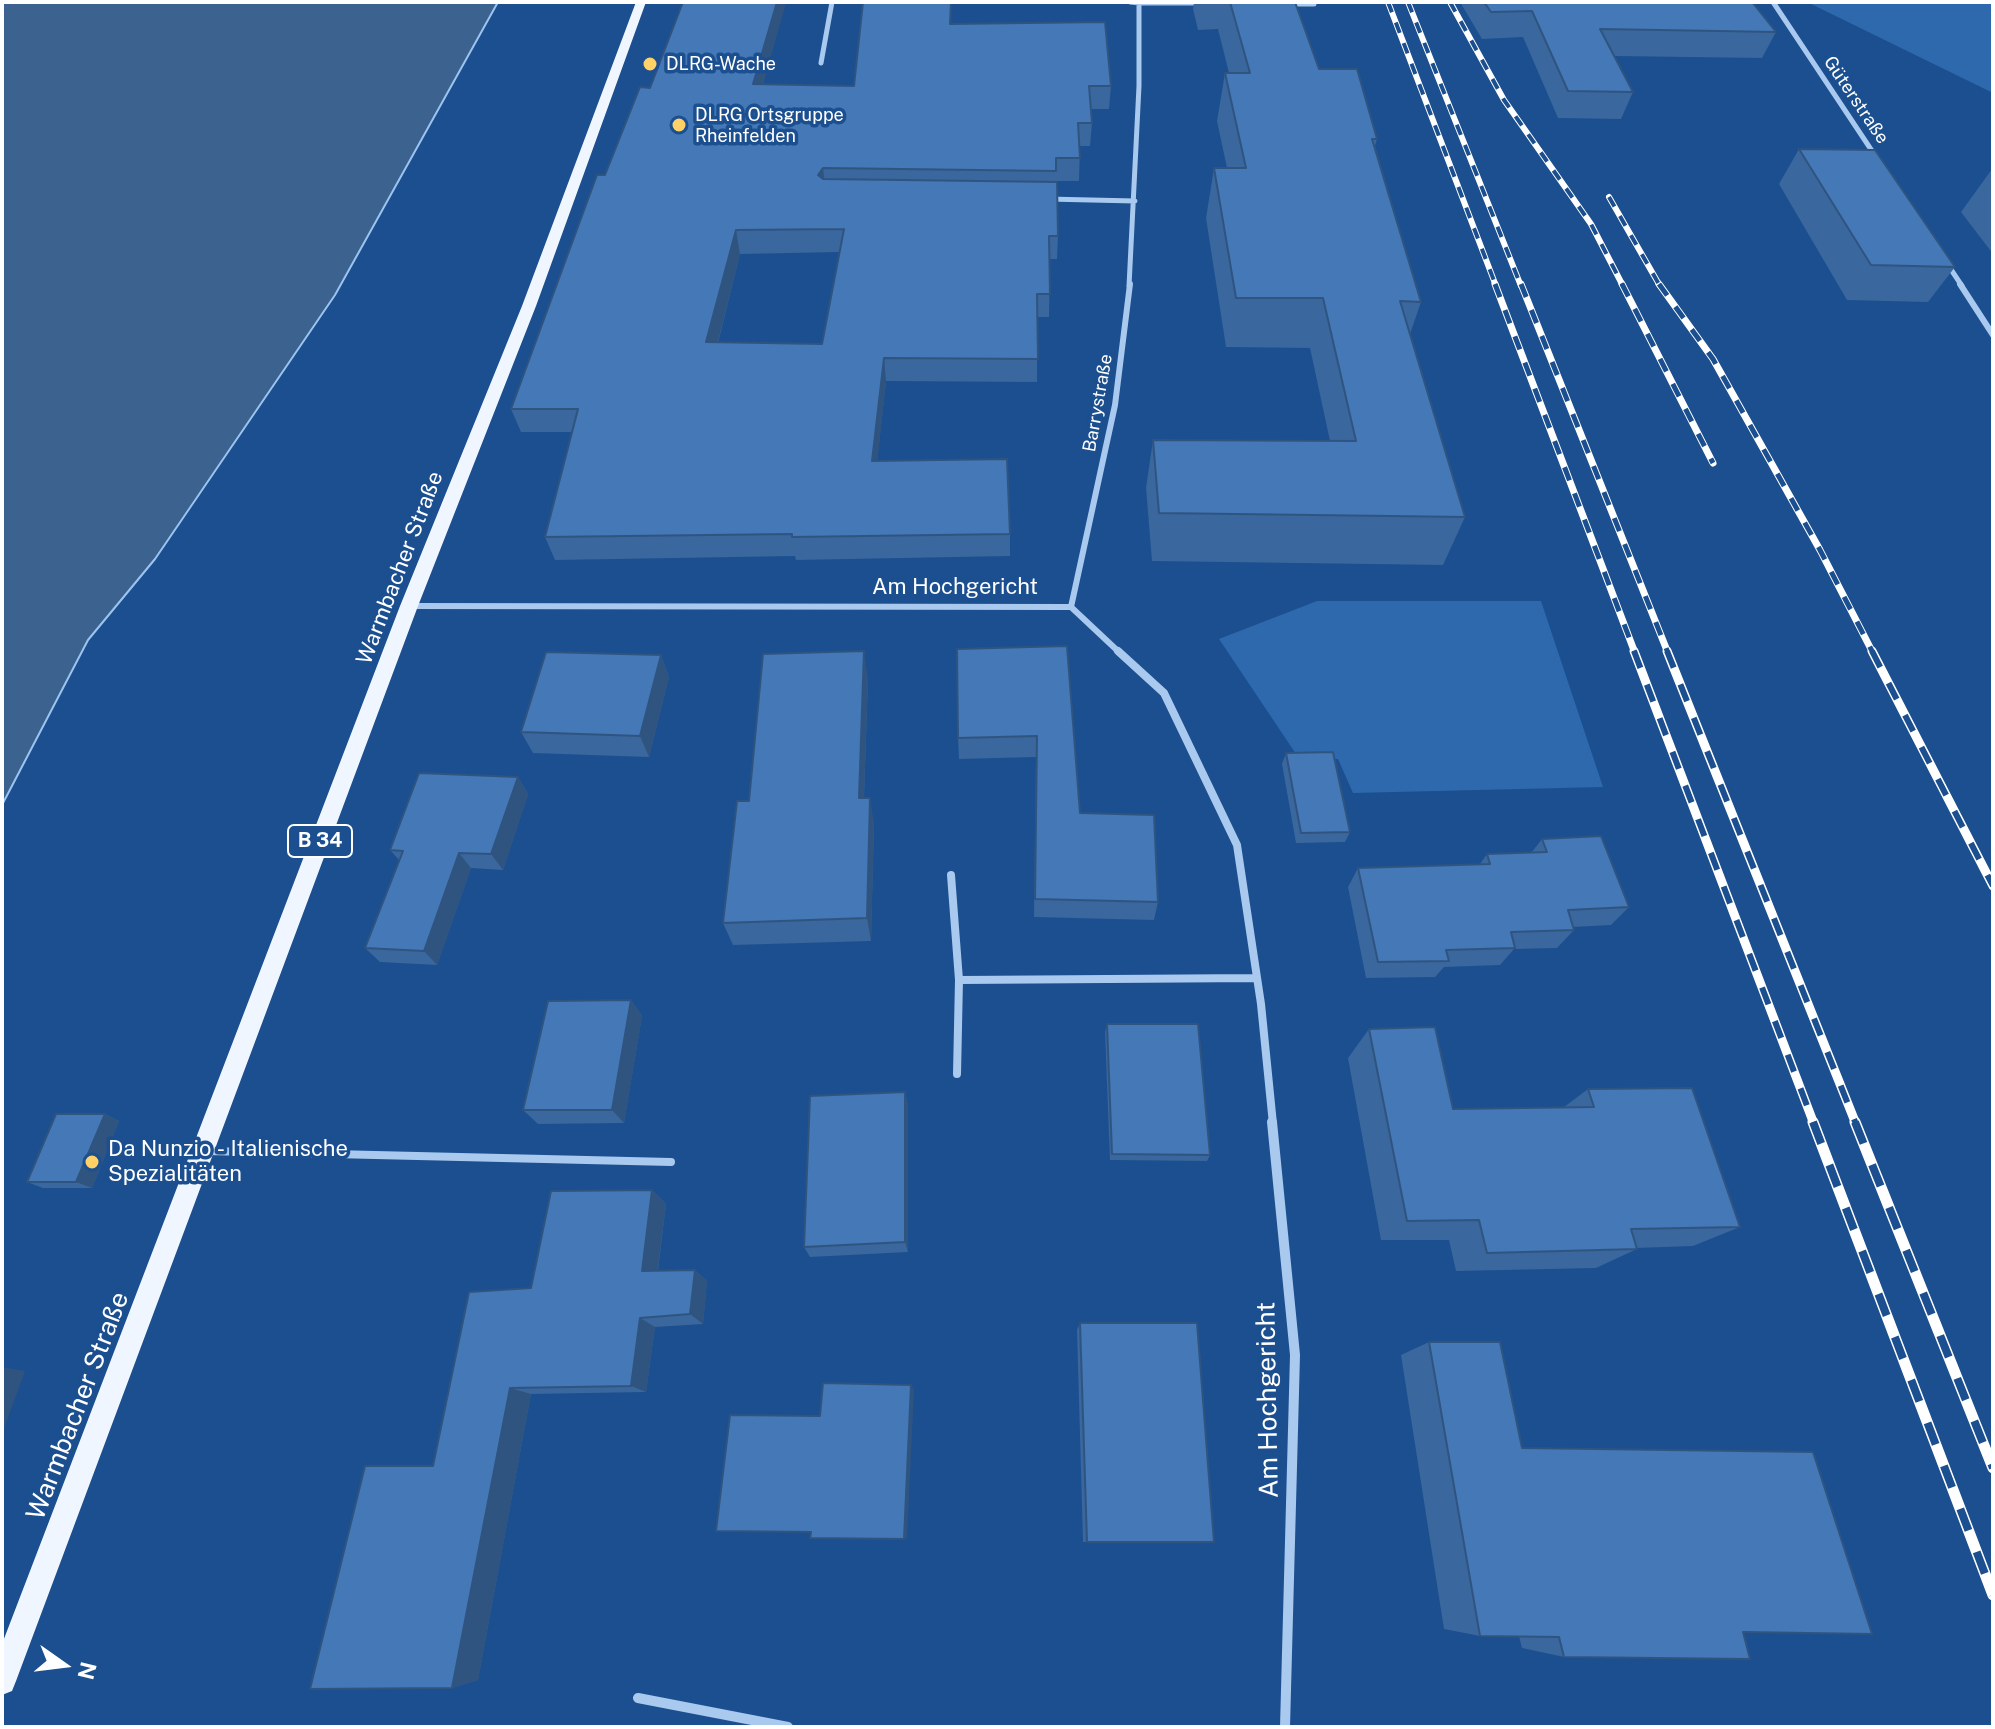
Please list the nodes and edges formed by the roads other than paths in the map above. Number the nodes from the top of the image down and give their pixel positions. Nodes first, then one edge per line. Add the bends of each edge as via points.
1 (641, 2) edge
2 (832, 2) edge
3 (1130, 2) edge
4 (1773, 2) edge
5 (1139, 3) edge
6 (1203, 3) edge
7 (1282, 4) edge
8 (1314, 4) dead end
9 (821, 63) dead end
10 (1878, 159) edge
11 (1044, 199) edge
12 (1135, 201) junction
13 (1947, 264) edge
14 (1993, 335) edge
15 (409, 606) junction
16 (1071, 607) junction
17 (951, 875) dead end
18 (1257, 978) junction
19 (959, 980) junction
20 (957, 1074) dead end
21 (203, 1151) junction
22 (671, 1162) dead end
23 (2, 1681) edge
24 (638, 1698) dead end
25 (788, 1727) edge
26 (1285, 1727) edge

1 - 15 main road, Warmbacher Straße / B 34 via 529,306
2 - 9 street
3 - 5 street
4 - 10 street, Güterstraße
5 - 6 street
5 - 12 street, Barrystraße
7 - 8 street
11 - 12 street
12 - 16 street, Barrystraße via 1115,405
13 - 14 street
15 - 16 street, Am Hochgericht
15 - 21 main road, Warmbacher Straße / B 34
16 - 18 street, Am Hochgericht via 1164,693 1237,845
17 - 19 street
18 - 19 street
18 - 26 street, Am Hochgericht via 1295,1355
19 - 20 street
21 - 22 lane
21 - 23 main road, Warmbacher Straße / B 34
24 - 25 street

